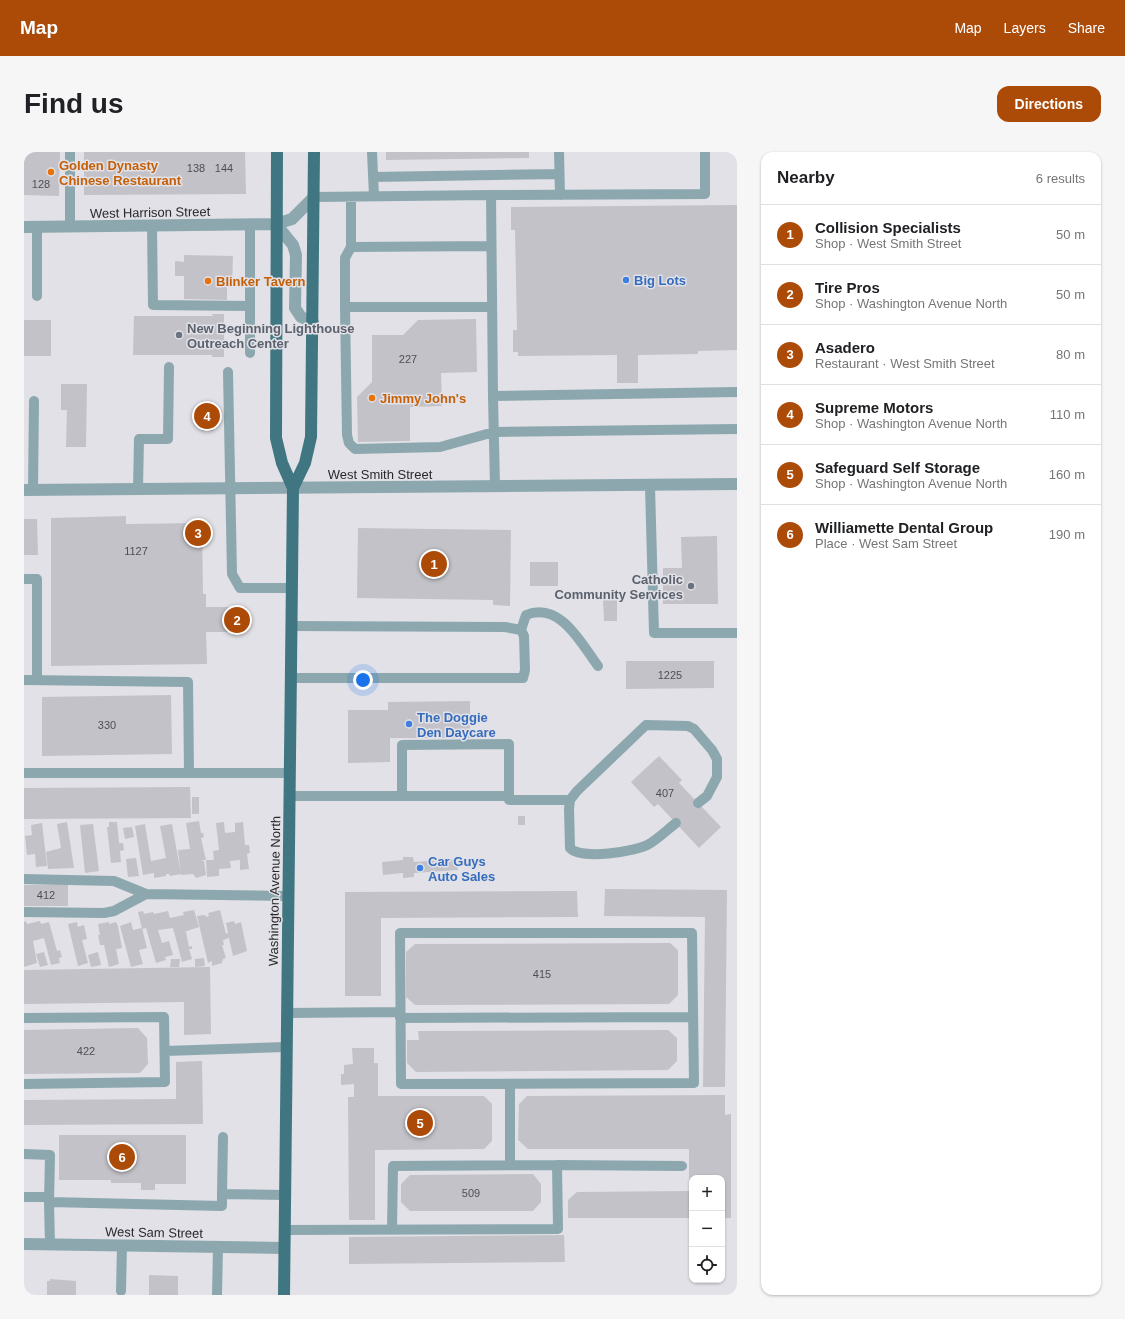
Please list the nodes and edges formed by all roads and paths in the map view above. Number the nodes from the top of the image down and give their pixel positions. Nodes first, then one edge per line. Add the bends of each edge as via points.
1 (70, 152) edge
2 (277, 152) edge
3 (314, 152) edge
4 (372, 152) edge
5 (559, 152) edge
6 (705, 152) edge
7 (559, 174) junction
8 (373, 176) junction
9 (491, 194) junction
10 (560, 195) junction
11 (351, 196) junction
12 (374, 196) junction
13 (314, 197) junction
14 (250, 224) junction
15 (276, 224) junction
16 (70, 226) junction
17 (152, 226) junction
18 (24, 227) edge
19 (37, 227) junction
20 (491, 246) junction
21 (351, 247) junction
22 (36, 296) dead end
23 (250, 306) junction
24 (345, 307) junction
25 (492, 307) junction
26 (313, 322) junction
27 (250, 353) dead end
28 (170, 367) dead end
29 (228, 372) dead end
30 (737, 392) edge
31 (493, 396) junction
32 (34, 401) dead end
33 (737, 429) edge
34 (494, 432) junction
35 (737, 484) edge
36 (650, 486) junction
37 (495, 487) junction
38 (232, 488) junction
39 (293, 488) junction
40 (138, 489) junction
41 (28, 490) edge
42 (24, 578) edge
43 (292, 588) junction
44 (291, 626) junction
45 (522, 630) junction
46 (737, 634) edge
47 (598, 666) dead end
48 (290, 678) junction
49 (24, 680) edge
50 (37, 680) junction
51 (189, 772) junction
52 (289, 772) junction
53 (24, 773) edge
54 (289, 796) junction
55 (402, 796) junction
56 (509, 796) junction
57 (570, 800) junction
58 (698, 803) dead end
59 (676, 823) dead end
60 (24, 879) edge
61 (146, 894) junction
62 (288, 896) junction
63 (24, 912) edge
64 (287, 1013) junction
65 (400, 1015) junction
66 (693, 1017) junction
67 (24, 1018) edge
68 (286, 1047) junction
69 (165, 1051) junction
70 (24, 1084) edge
71 (510, 1084) junction
72 (223, 1137) dead end
73 (24, 1154) edge
74 (557, 1165) junction
75 (510, 1166) junction
76 (682, 1166) dead end
77 (222, 1194) junction
78 (285, 1195) junction
79 (24, 1197) edge
80 (49, 1200) junction
81 (284, 1230) junction
82 (392, 1230) junction
83 (24, 1244) edge
84 (50, 1245) junction
85 (122, 1246) junction
86 (218, 1247) junction
87 (284, 1248) junction
88 (121, 1291) dead end
89 (217, 1295) edge
90 (284, 1295) edge

1 - 16 lane
2 - 15 main road, Washington Avenue North
3 - 13 main road, Washington Avenue North
4 - 8 lane
5 - 7 lane
6 - 10 lane via 705,194
7 - 8 lane
7 - 10 lane
8 - 12 lane
9 - 10 lane
9 - 12 lane
9 - 20 lane
11 - 12 lane
11 - 13 lane
11 - 21 lane
13 - 15 street, West Harrison Street via 292,218
13 - 26 main road, Washington Avenue North
14 - 15 street, West Harrison Street
14 - 17 street, West Harrison Street
14 - 23 lane
15 - 26 street via 293,245 296,255 295,308 301,317
15 - 39 main road, Washington Avenue North via 276,438 282,463
16 - 17 street, West Harrison Street
16 - 19 street, West Harrison Street
17 - 23 lane via 153,305
18 - 19 street, West Harrison Street
19 - 22 lane
20 - 21 lane
20 - 25 lane
21 - 24 lane via 345,258
23 - 27 lane
24 - 25 lane
24 - 34 lane via 347,435 349,443 355,449 440,447
25 - 31 lane
26 - 39 main road, Washington Avenue North via 311,438 305,463
28 - 40 lane via 168,439 139,439
29 - 38 lane
30 - 31 lane
31 - 34 lane
32 - 41 lane
33 - 34 lane
34 - 37 lane
35 - 36 street, West Smith Street
36 - 37 street, West Smith Street
36 - 46 lane via 654,633
37 - 39 street, West Smith Street
38 - 39 street, West Smith Street
38 - 40 street, West Smith Street
38 - 43 lane via 232,574 240,588
39 - 43 main road, Washington Avenue North
40 - 41 street, West Smith Street
42 - 50 lane via 37,578
43 - 44 main road, Washington Avenue North
44 - 45 lane via 505,627
44 - 48 main road, Washington Avenue North
45 - 47 lane via 526,616 533,613 551,613 565,623
45 - 48 lane via 525,670 523,678
48 - 52 main road, Washington Avenue North
49 - 50 lane
50 - 51 lane via 188,682
51 - 52 lane
51 - 53 lane
52 - 54 main road, Washington Avenue North
54 - 55 lane
54 - 62 main road, Washington Avenue North
55 - 56 lane
55 - 56 lane via 402,746 509,744
56 - 57 lane via 509,800
57 - 58 lane via 646,725 688,726 694,729 712,750 717,759 717,777 706,796
57 - 59 lane via 570,848 576,853 615,854 637,850 649,845
60 - 61 lane via 114,881
61 - 62 lane
61 - 63 lane via 114,911 104,913
62 - 64 main road, Washington Avenue North
64 - 65 lane
64 - 68 main road, Washington Avenue North
65 - 66 lane
65 - 66 lane via 400,933 692,933
65 - 71 lane via 401,1084
66 - 71 lane via 694,1083
67 - 69 lane via 164,1017
68 - 69 lane
68 - 78 main road, Washington Avenue North
69 - 70 lane via 165,1082
71 - 75 lane
72 - 77 lane
73 - 80 lane via 50,1154
74 - 75 lane
74 - 76 lane
74 - 82 lane via 558,1230
75 - 82 lane via 393,1166
77 - 78 lane
77 - 80 lane via 222,1206
78 - 81 main road, Washington Avenue North
79 - 80 lane
80 - 84 lane
81 - 82 lane
81 - 87 main road, Washington Avenue North
83 - 84 street, West Sam Street
84 - 85 street, West Sam Street
85 - 86 street, West Sam Street
85 - 88 lane
86 - 87 street, West Sam Street
86 - 89 lane
87 - 90 main road, Washington Avenue North

